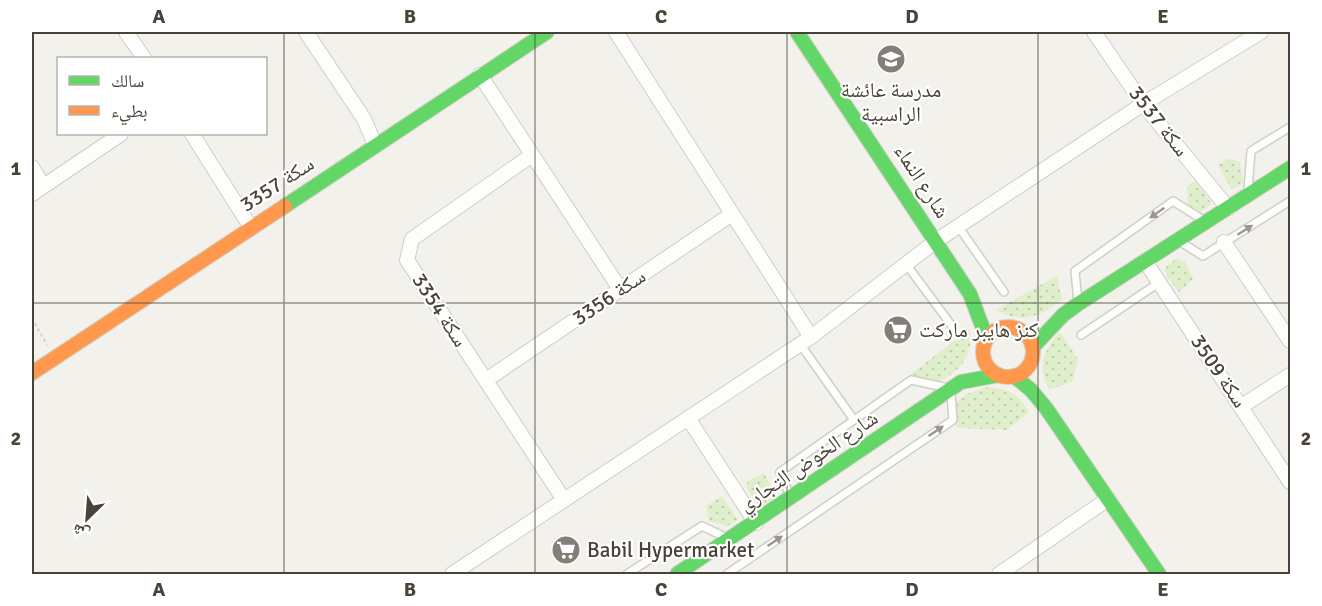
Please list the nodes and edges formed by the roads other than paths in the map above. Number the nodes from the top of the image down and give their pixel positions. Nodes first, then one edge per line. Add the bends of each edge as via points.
1 (126, 32) edge
2 (306, 32) edge
3 (547, 32) edge
4 (616, 32) edge
5 (797, 32) edge
6 (1094, 32) edge
7 (1255, 33) edge
8 (143, 57) edge
9 (480, 75) junction
10 (1143, 104) junction
11 (1290, 127) edge
12 (120, 135) edge
13 (193, 135) edge
14 (375, 145) junction
15 (532, 154) junction
16 (32, 166) edge
17 (1290, 168) edge
18 (43, 186) junction
19 (32, 194) edge
20 (1248, 195) junction
21 (1290, 201) edge
22 (1228, 208) junction
23 (732, 214) junction
24 (1206, 222) junction
25 (250, 226) junction
26 (958, 226) junction
27 (1177, 240) junction
28 (936, 241) junction
29 (1224, 242) junction
30 (1145, 261) junction
31 (906, 264) junction
32 (1160, 282) junction
33 (620, 289) junction
34 (1004, 292) dead end
35 (970, 294) junction
36 (1078, 304) junction
37 (1063, 315) junction
38 (952, 326) dead end
39 (1014, 328) junction
40 (1082, 335) dead end
41 (806, 341) junction
42 (1290, 341) edge
43 (986, 343) junction
44 (1033, 347) junction
45 (1031, 362) junction
46 (32, 373) edge
47 (1006, 375) junction
48 (1290, 375) edge
49 (486, 380) junction
50 (956, 385) junction
51 (1242, 406) junction
52 (1046, 408) junction
53 (688, 418) junction
54 (854, 420) junction
55 (1290, 482) edge
56 (791, 499) junction
57 (1108, 499) junction
58 (564, 500) junction
59 (756, 523) junction
60 (730, 539) junction
61 (452, 574) edge
62 (627, 574) edge
63 (677, 574) edge
64 (726, 574) edge
65 (999, 574) edge
66 (1159, 574) edge

1 - 8 street
2 - 14 street via 364,119
3 - 9 street, سكة 3357
4 - 23 street
5 - 28 street, شارع النماء
6 - 10 street, سكة 3537
7 - 10 street
9 - 14 street, سكة 3357
9 - 15 street
10 - 22 street, سكة 3537
10 - 26 street
11 - 20 lane via 1251,151
12 - 18 street
13 - 25 street
14 - 25 street, سكة 3357
15 - 33 street
15 - 49 street, سكة 3354 via 412,239 407,260
16 - 18 street
17 - 20 street
18 - 19 street
20 - 22 street
29 -> 21 lane
22 - 24 street
23 - 33 street, سكة 3356
23 - 41 street
24 - 27 street
24 -> 36 lane via 1173,201 1075,271
25 - 46 street, سكة 3357
26 - 28 street
26 - 34 lane
27 - 29 lane via 1203,256
27 - 30 street
28 - 31 street
28 - 35 street, شارع النماء
29 - 42 street
30 - 32 street, سكة 3509
30 - 36 street
31 - 38 lane
31 - 41 street
32 - 40 lane
32 - 51 street, سكة 3509
33 - 49 street, سكة 3356
35 - 39 street, شارع النماء via 997,320
35 - 43 street, شارع النماء
36 - 37 street
37 - 39 street
37 - 44 street
39 - 43 street via 1000,328
39 - 44 street
41 - 53 street
41 - 54 lane
43 - 47 street via 987,363
43 - 50 street, شارع الخوض التجاري
44 - 45 street
45 - 47 street via 1027,368
45 - 52 street
47 - 50 street, شارع الخوض التجاري
47 - 52 street via 1031,390
48 - 51 street
49 - 58 street, سكة 3354
50 - 54 lane via 911,380
50 - 56 street, شارع الخوض التجاري
64 -> 50 lane via 953,420
51 - 55 street, سكة 3509
52 - 57 street
53 - 58 street
53 - 59 street
54 - 56 lane via 780,472
56 - 59 street, شارع الخوض التجاري
57 - 65 street
57 - 66 street
58 - 61 street
59 - 60 street, شارع الخوض التجاري
60 - 62 lane via 702,526
60 - 63 street, شارع الخوض التجاري

